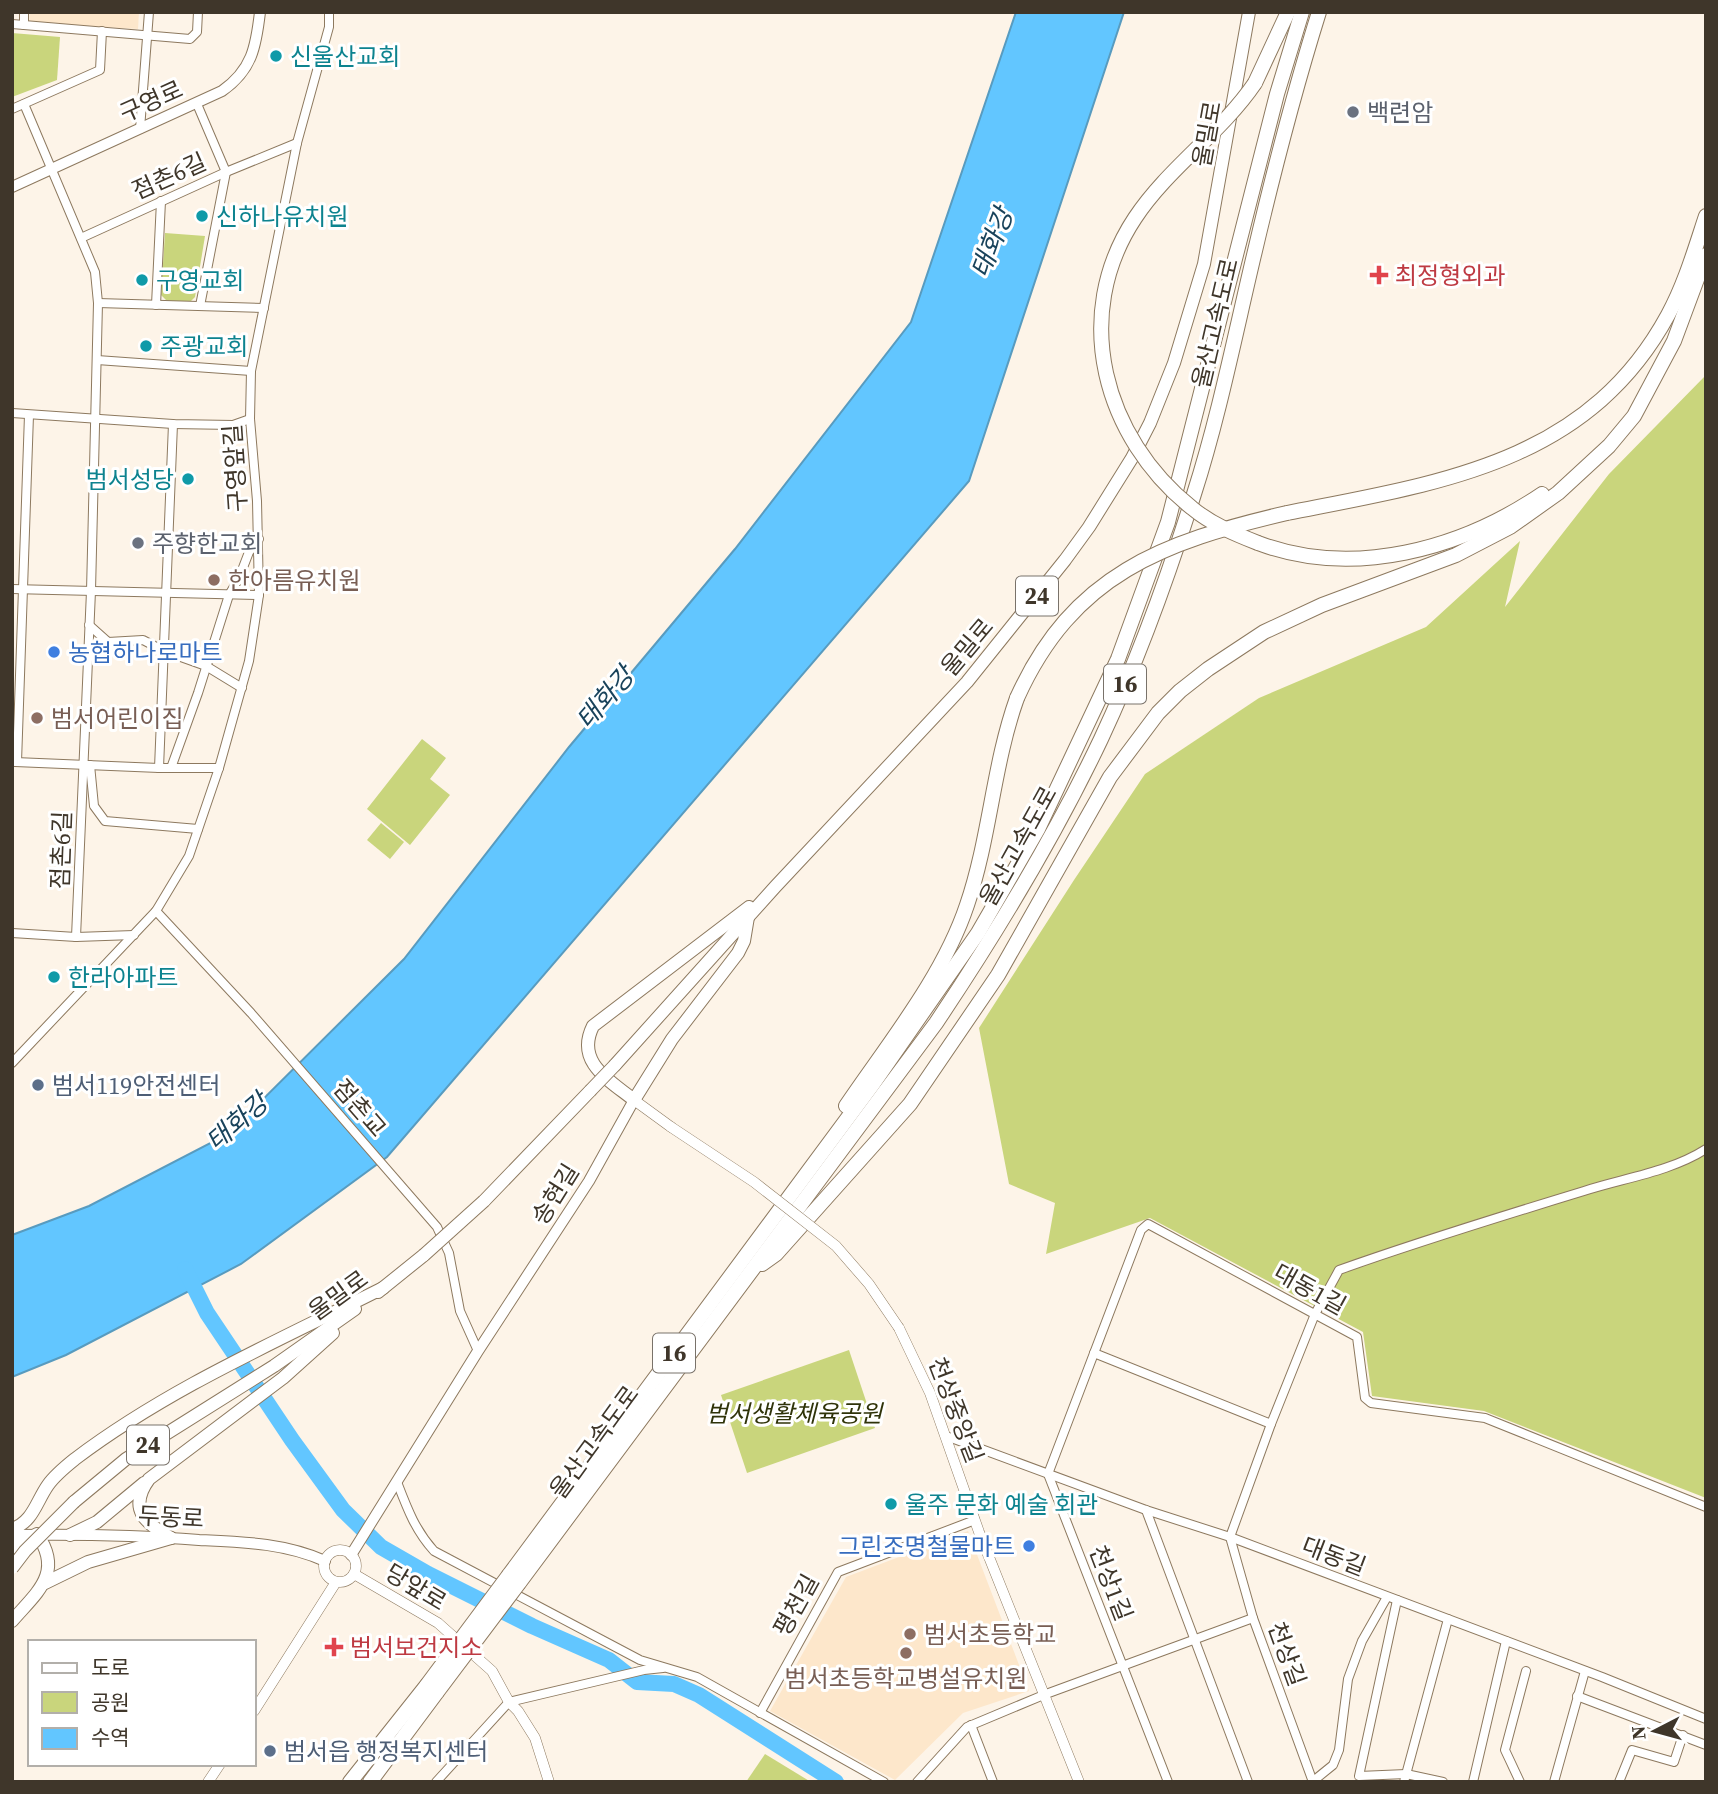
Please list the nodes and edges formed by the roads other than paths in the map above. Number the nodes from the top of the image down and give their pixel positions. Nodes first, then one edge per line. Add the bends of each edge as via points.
1 (24, 12) edge
2 (149, 12) edge
3 (198, 12) edge
4 (260, 12) edge
5 (329, 12) edge
6 (1288, 12) edge
7 (1303, 12) edge
8 (1320, 12) edge
9 (1249, 13) edge
10 (12, 24) edge
11 (24, 25) junction
12 (102, 32) junction
13 (147, 36) junction
14 (24, 104) junction
15 (197, 104) junction
16 (12, 109) edge
17 (140, 129) junction
18 (297, 143) junction
19 (52, 170) junction
20 (226, 172) junction
21 (12, 187) edge
22 (161, 201) junction
23 (1706, 216) edge
24 (81, 238) junction
25 (1706, 255) edge
26 (98, 303) junction
27 (156, 305) junction
28 (200, 306) junction
29 (264, 308) junction
30 (97, 360) junction
31 (1659, 370) junction
32 (251, 371) junction
33 (12, 414) edge
34 (29, 415) junction
35 (96, 418) junction
36 (250, 419) junction
37 (173, 424) junction
38 (259, 539) junction
39 (12, 589) edge
40 (22, 589) junction
41 (91, 592) junction
42 (166, 594) junction
43 (229, 595) junction
44 (259, 595) junction
45 (89, 625) junction
46 (164, 651) junction
47 (206, 666) junction
48 (242, 688) junction
49 (15, 762) edge
50 (87, 765) junction
51 (159, 768) junction
52 (171, 768) junction
53 (219, 768) junction
54 (198, 829) junction
55 (775, 887) junction
56 (156, 911) junction
57 (748, 917) junction
58 (12, 933) edge
59 (134, 935) junction
60 (76, 937) junction
61 (12, 1063) edge
62 (634, 1100) junction
63 (838, 1131) junction
64 (1706, 1149) edge
65 (750, 1273) junction
66 (383, 1288) junction
67 (1315, 1314) junction
68 (478, 1351) junction
69 (1094, 1353) junction
70 (1271, 1424) junction
71 (946, 1436) junction
72 (1048, 1474) junction
73 (149, 1479) junction
74 (397, 1482) junction
75 (43, 1493) junction
76 (1706, 1507) edge
77 (1146, 1510) junction
78 (975, 1520) junction
79 (12, 1529) edge
80 (41, 1534) junction
81 (12, 1535) edge
82 (70, 1535) junction
83 (1230, 1537) junction
84 (171, 1538) junction
85 (12, 1548) edge
86 (351, 1555) junction
87 (325, 1561) junction
88 (12, 1568) edge
89 (354, 1574) junction
90 (514, 1579) junction
91 (335, 1582) junction
92 (45, 1583) junction
93 (1387, 1597) junction
94 (1396, 1600) junction
95 (1253, 1618) junction
96 (1448, 1619) junction
97 (12, 1621) edge
98 (1195, 1639) junction
99 (1506, 1641) junction
100 (668, 1667) junction
101 (1123, 1667) junction
102 (1526, 1671) dead end
103 (1586, 1671) junction
104 (432, 1688) junction
105 (1045, 1694) junction
106 (1577, 1696) junction
107 (509, 1702) junction
108 (256, 1709) edge
109 (760, 1713) junction
110 (1706, 1719) edge
111 (971, 1725) junction
112 (1683, 1735) junction
113 (1706, 1745) edge
114 (219, 1766) edge
115 (1405, 1778) edge
116 (1557, 1781) edge
117 (208, 1782) edge
118 (350, 1782) edge
119 (370, 1782) edge
120 (436, 1782) edge
121 (549, 1782) edge
122 (884, 1782) edge
123 (917, 1782) edge
124 (993, 1782) edge
125 (1079, 1782) edge
126 (1168, 1782) edge
127 (1248, 1782) edge
128 (1312, 1782) edge
129 (1443, 1782) edge
130 (1472, 1782) edge
131 (1520, 1782) edge
132 (1619, 1782) edge

1 - 11 street
2 - 13 street
3 - 13 street via 197,32 190,39
4 - 15 main road, 구영로 via 257,42 239,79
5 - 18 street, 구영앞길
6 - 31 highway, bridge via 1255,83 1135,218 1110,269 1101,332 1111,399 1124,427 1160,479 1194,510 1258,543 1336,559 1400,553 1464,536 1523,507 1581,463 1629,412
7 - 63 highway, 울산고속도로 / 16 via 1277,94 1168,523 1118,659 1010,880 946,982
8 - 65 highway, 울산고속도로 / 16 via 1285,130 1194,492 1151,620 1101,739 1024,884 968,975
9 - 55 main road, 울밀로 / 24 via 1204,264 1174,363 1132,458 1065,561 967,681
10 - 11 street
11 - 12 street
12 - 13 street
12 - 14 street via 100,70
13 - 17 street
14 - 16 street
14 - 19 street, 점촌6길
15 - 17 main road, 구영로
15 - 20 street
17 - 19 main road, 구영로
18 - 20 street
18 - 29 street, 구영앞길
19 - 21 main road, 구영로
19 - 24 street, 점촌6길
20 - 22 street, 점촌6길
20 - 28 street, 점촌6길
22 - 24 street, 점촌6길
22 - 27 street
23 - 63 highway, bridge via 1679,294 1654,339 1623,379 1575,421 1525,450 1474,471 1188,539 1122,571 1063,623 1037,657 1017,698 1002,744 981,857 959,927 930,981 843,1110
24 - 26 street, 점촌6길 via 95,272
25 - 31 highway
26 - 27 street
26 - 30 street, 점촌6길
27 - 28 street
28 - 29 street
29 - 32 street, 구영앞길
30 - 32 street
30 - 35 street, 점촌6길
31 - 65 highway via 1634,416 1609,446 1528,516 1457,555 1291,618 1237,649 1180,691 1110,777 998,975 910,1104 776,1254
32 - 36 street, 구영앞길
33 - 34 street
34 - 35 street
34 - 40 street
35 - 37 street
35 - 41 street, 점촌6길
36 - 37 street via 233,425
36 - 38 street, 구영앞길
37 - 42 street
38 - 43 street
38 - 44 street, 구영앞길
39 - 40 street
40 - 41 street
40 - 49 street
41 - 42 street
41 - 45 street, 점촌6길
42 - 43 street
42 - 46 street
43 - 44 street
43 - 47 street
44 - 48 street, 구영앞길
45 - 46 street via 108,642 143,640
45 - 50 street, 점촌6길
46 - 47 street
46 - 51 street
47 - 48 street
47 - 52 street
48 - 53 street, 구영앞길
49 - 50 street
50 - 51 street
50 - 54 street via 94,807 105,821
50 - 60 street, 점촌6길
51 - 52 street
52 - 53 street
53 - 54 street, 구영앞길
54 - 56 street, 구영앞길 via 189,856
55 - 57 main road, 울밀로 / 24
55 - 62 main road via 593,1026 587,1037 589,1057
56 - 59 street, 구영앞길
56 - 68 street, 점촌교 via 437,1227 449,1253 460,1311
57 - 62 main road via 738,953 672,1039
57 - 66 main road, 울밀로 / 24, bridge via 554,1131 484,1201
58 - 60 street
59 - 60 street
59 - 61 street, 구영앞길
62 - 68 main road, 송현길 via 589,1181
62 - 71 street, 천상중앙길, bridge via 754,1182 836,1246 899,1328
63 - 90 highway, 울산고속도로 / 16
64 - 67 street via 1648,1173 1339,1270
65 - 90 highway, 울산고속도로 / 16
66 - 73 main road via 283,1378
66 - 75 main road via 155,1405 75,1460
66 - 88 main road, 울밀로 / 24, bridge via 274,1366 126,1459 74,1502
67 - 69 street, 대동1길 via 1148,1224 1141,1230
67 - 70 street
67 - 76 street, 대동1길 via 1357,1337 1365,1398 1371,1403 1485,1418
68 - 74 main road
69 - 70 street
69 - 72 street, 대동1길
70 - 83 street
71 - 72 street, 대동길
71 - 78 street, 천상중앙길
72 - 77 street, 대동길
72 - 101 street, 천상1길
73 - 82 main road via 97,1522
73 - 84 main road via 141,1494 143,1518
74 - 86 main road
74 - 100 street via 411,1519 434,1551 640,1660
75 - 79 main road via 25,1523
75 - 80 main road via 35,1525
77 - 83 street, 대동길
77 - 98 street
78 - 105 street, 천상중앙길
78 - 109 street, 평천길 via 838,1572
80 - 81 main road, 두동로
80 - 82 main road, 두동로
80 - 85 main road
80 - 92 main road via 49,1565
82 - 84 main road, 두동로
83 - 93 street, 대동길
83 - 95 street, 천상길
84 - 87 main road, 두동로 via 266,1544 303,1551
84 - 92 main road via 88,1562
86 - 87 street via 336,1551
86 - 89 street
87 - 91 street via 325,1571
89 - 91 street
89 - 107 street, 당앞로 via 438,1623 492,1671
90 - 104 highway, 16, bridge
91 - 108 street
92 - 97 main road
93 - 94 street, 대동길
93 - 128 street via 1362,1641 1348,1679 1333,1765
94 - 96 street, 대동길
94 - 115 street via 1359,1776
95 - 98 street
95 - 128 street, 천상길
96 - 99 street, 대동길
96 - 115 street
98 - 101 street
98 - 127 street
99 - 103 street, 대동길
99 - 130 street
100 - 107 street
100 - 109 street via 697,1677
101 - 105 street
101 - 126 street, 천상1길
102 - 131 street via 1505,1750
103 - 106 street
103 - 110 street, 대동길
104 - 118 highway, 16
104 - 119 highway, 16
105 - 111 street
105 - 125 street, 천상중앙길
106 - 112 street
106 - 116 street
107 - 120 street
107 - 121 street, 당앞로 via 534,1738
109 - 122 street
111 - 123 street
111 - 124 street
112 - 113 street
112 - 132 street via 1674,1762 1632,1750
114 - 117 street
115 - 129 street

